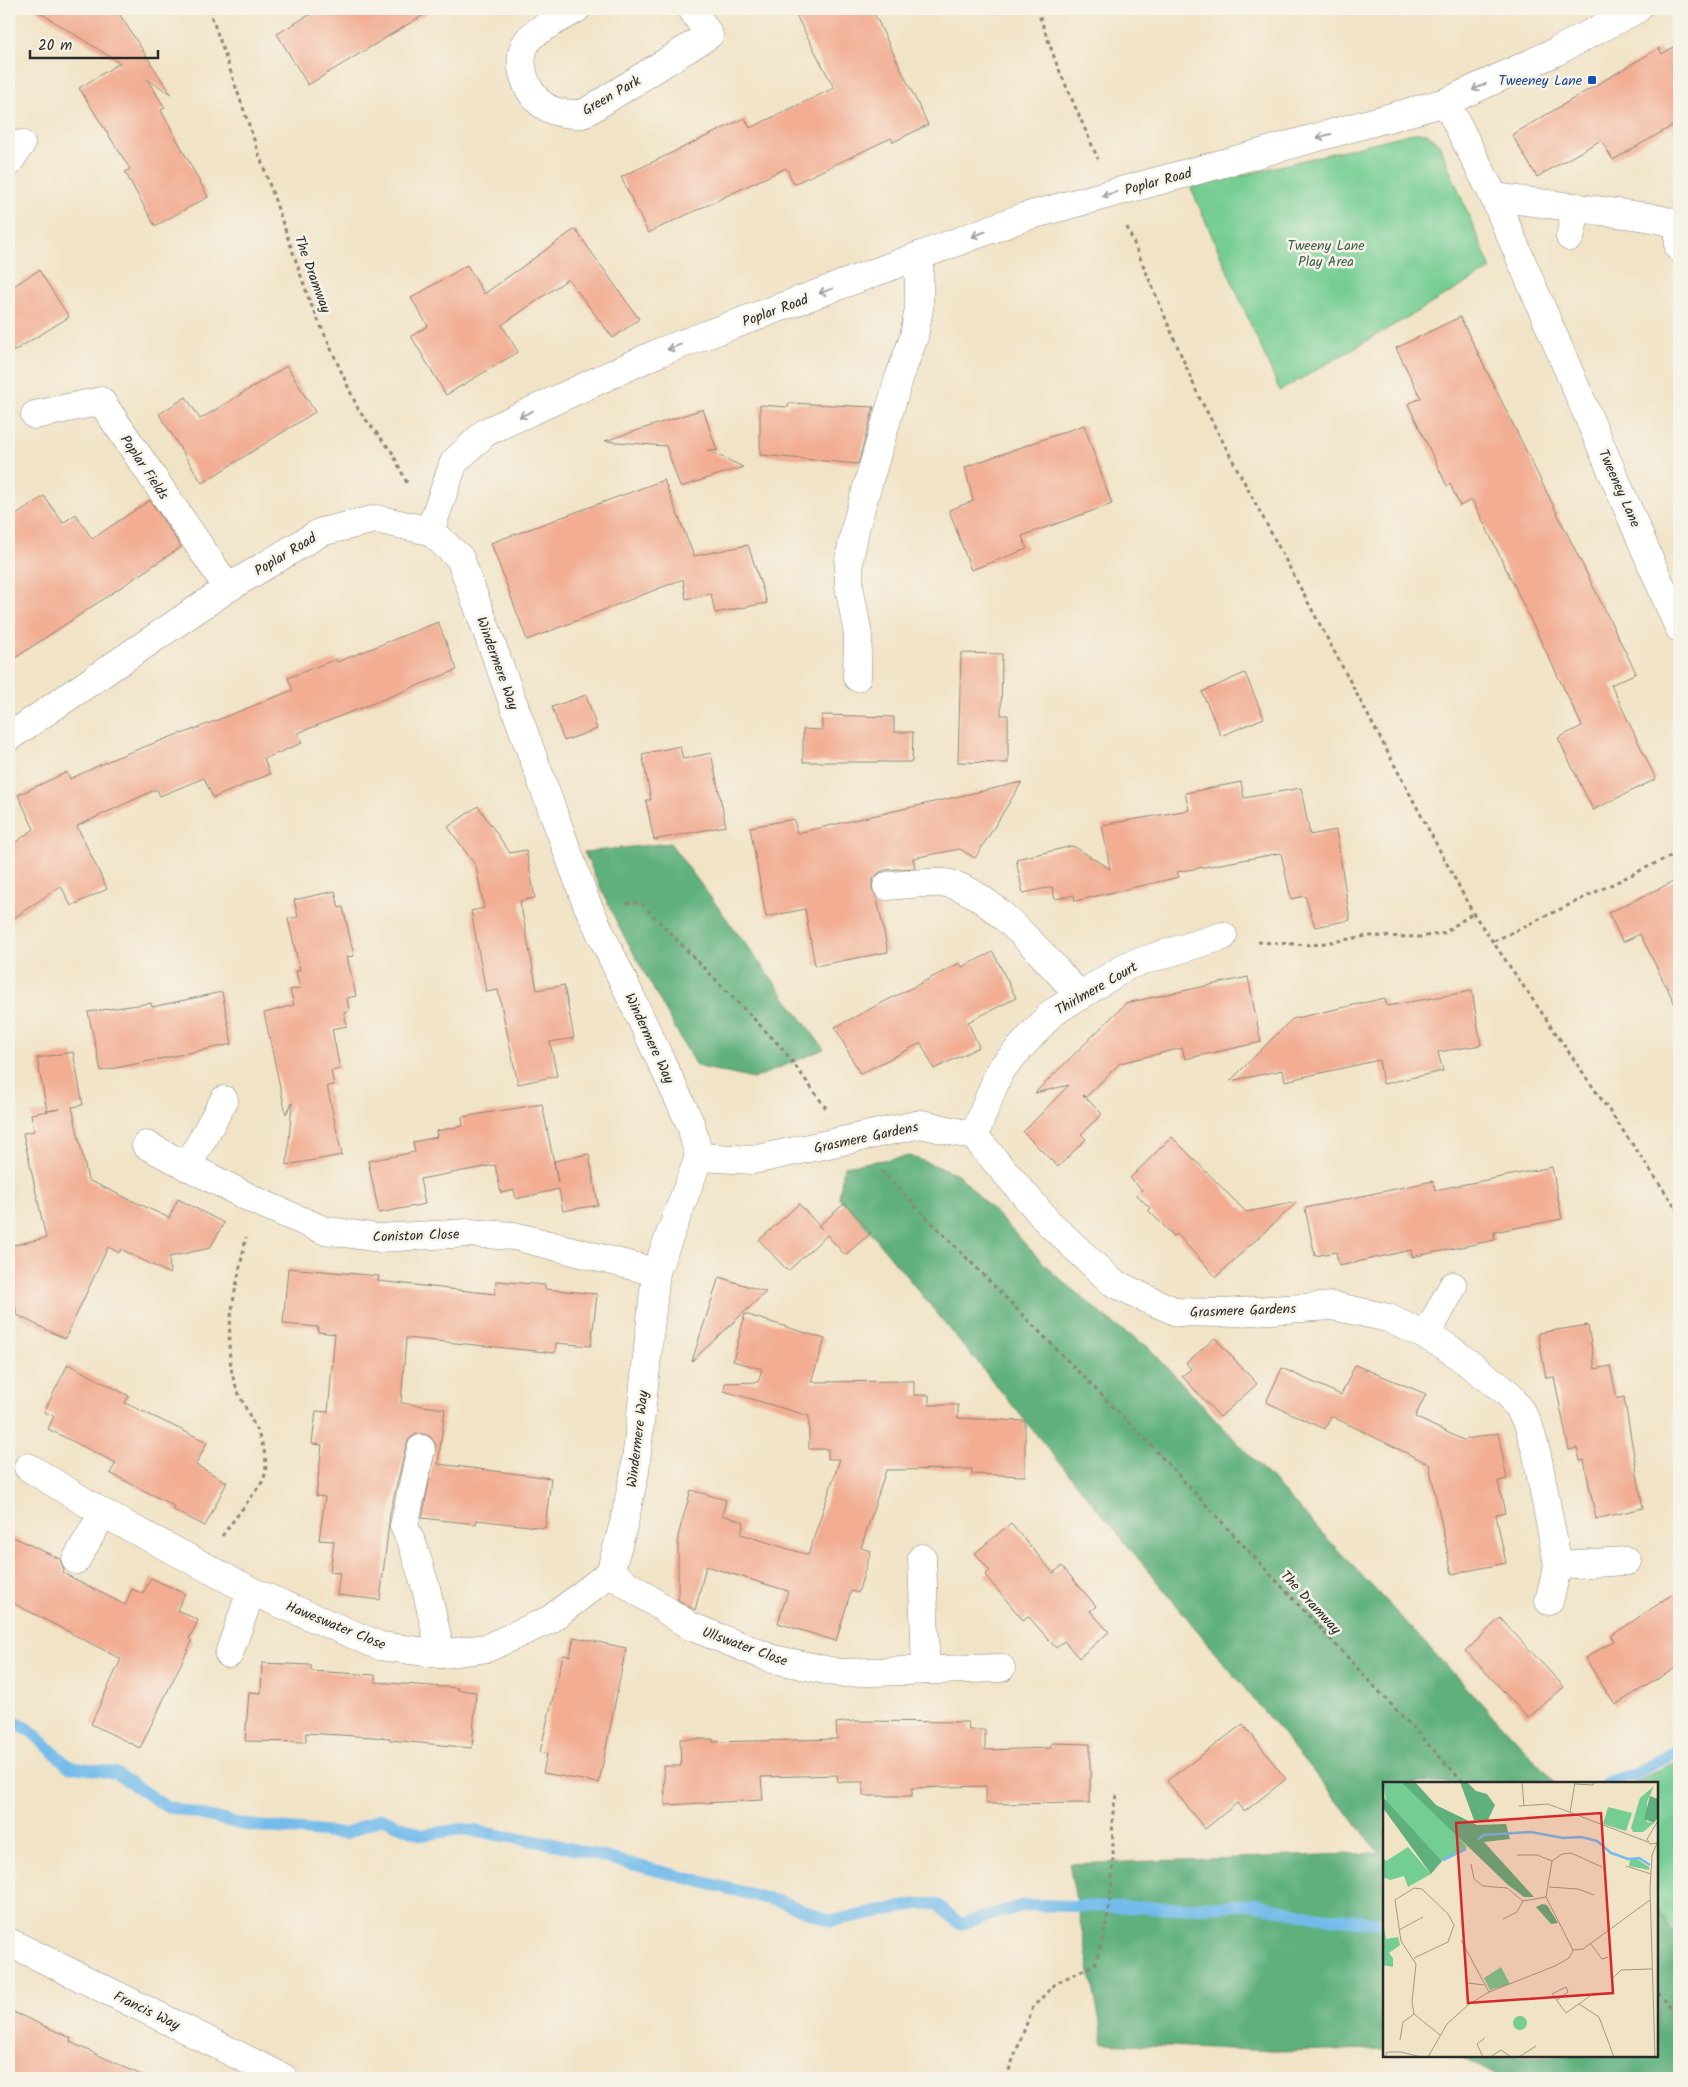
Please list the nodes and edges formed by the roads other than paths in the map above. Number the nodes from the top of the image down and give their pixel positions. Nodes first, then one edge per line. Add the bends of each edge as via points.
1 (576, 9) edge
2 (692, 9) edge
3 (1637, 9) edge
4 (1446, 102) junction
5 (1494, 197) junction
6 (1577, 207) junction
7 (1679, 224) edge
8 (1570, 237) dead end
9 (1679, 248) edge
10 (919, 256) junction
11 (35, 415) dead end
12 (430, 531) junction
13 (228, 588) junction
14 (1679, 628) edge
15 (857, 677) dead end
16 (9, 738) edge
17 (887, 886) dead end
18 (1223, 936) road end
19 (1080, 996) junction
20 (224, 1100) dead end
21 (974, 1136) junction
22 (146, 1145) dead end
23 (698, 1158) junction
24 (187, 1167) junction
25 (656, 1272) junction
26 (1453, 1286) dead end
27 (1426, 1336) junction
28 (421, 1449) dead end
29 (28, 1467) dead end
30 (103, 1513) junction
31 (922, 1558) dead end
32 (76, 1560) dead end
33 (1627, 1561) dead end
34 (1558, 1565) junction
35 (610, 1573) junction
36 (251, 1590) junction
37 (1549, 1601) dead end
38 (229, 1654) dead end
39 (441, 1654) junction
40 (1001, 1668) dead end
41 (926, 1670) junction
42 (9, 1942) edge
43 (284, 2078) edge

1 - 2 street, Green Park via 528,39 520,58 527,84 542,105 562,114 583,114 709,35
3 -> 4 street, Poplar Road via 1555,52
4 - 5 street, Tweeney Lane
4 -> 10 street, Poplar Road, bridge via 1024,217
5 - 6 street
5 - 14 street, Tweeney Lane
6 - 7 street
6 - 8 street
7 - 9 street
10 -> 12 street, Poplar Road via 660,352 486,432 454,462
10 - 15 street via 919,308 914,336 858,516 849,560 849,586 858,634
11 - 13 street, Poplar Fields via 100,401
12 - 13 street, Poplar Road via 376,519 321,532
12 - 23 street, Windermere Way via 460,558 586,902 692,1125
13 - 16 street, Poplar Road
17 - 19 street via 946,883 968,892 1012,922
18 - 19 street, Thirlmere Court via 1129,965
19 - 21 street, Thirlmere Court via 1052,1014 1000,1070
20 - 24 street
21 - 23 street, Grasmere Gardens via 921,1124 753,1160
21 - 27 street, Grasmere Gardens via 1048,1222 1112,1282 1147,1299 1177,1312 1222,1313 1333,1306 1388,1318
22 - 24 street, Coniston Close
23 - 25 street, Windermere Way
24 - 25 street, Coniston Close via 323,1230 379,1238 469,1233 514,1236
25 - 35 street, Windermere Way via 635,1471
26 - 27 street
27 - 34 street, Grasmere Gardens via 1447,1347 1509,1394 1528,1423
28 - 39 street via 404,1526 426,1588
29 - 30 street, Haweswater Close
30 - 32 street
30 - 36 street, Haweswater Close
31 - 41 street
33 - 34 street
34 - 37 street, Grasmere Gardens
35 - 39 street, Haweswater Close via 551,1619 487,1648
35 - 41 street, Ullswater Close via 690,1626 773,1659 840,1673
36 - 38 street
36 - 39 street, Haweswater Close via 380,1646
40 - 41 street, Ullswater Close
42 - 43 street, Francis Way

